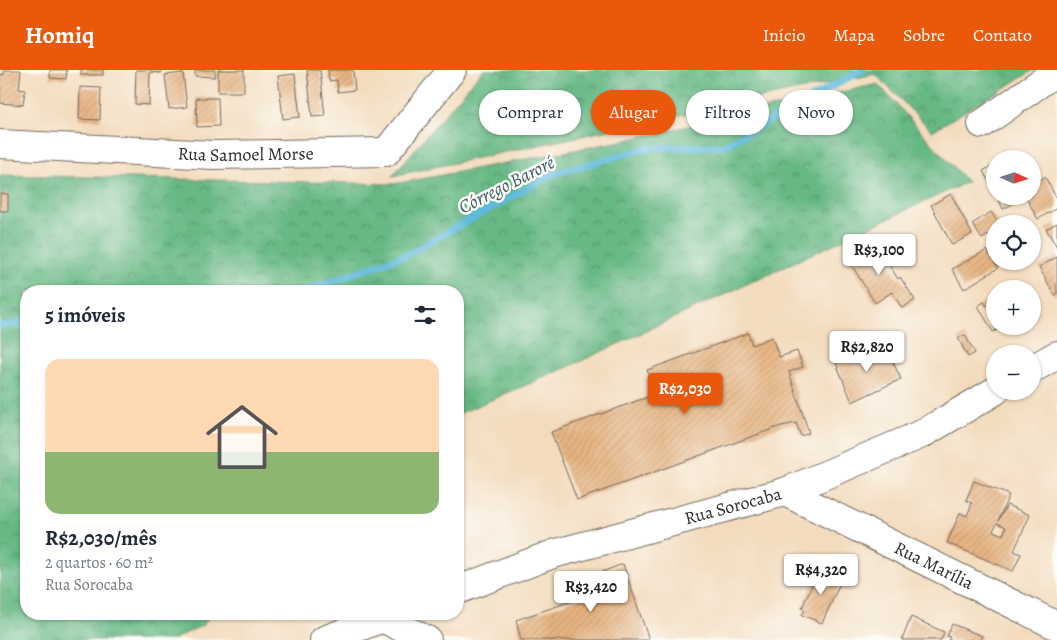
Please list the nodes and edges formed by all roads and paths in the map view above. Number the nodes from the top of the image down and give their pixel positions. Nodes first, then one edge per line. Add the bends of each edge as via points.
1 (452, 70) edge
2 (1057, 71) edge
3 (982, 124) dead end
4 (0, 144) edge
5 (1057, 355) edge
6 (1041, 365) edge
7 (986, 396) edge
8 (784, 492) junction
9 (464, 588) edge
10 (378, 620) edge
11 (394, 620) edge
12 (1057, 626) edge
13 (331, 638) edge
14 (427, 640) edge

1 - 4 street, Rua Samoel Morse via 386,152 214,155
2 - 3 street
5 - 6 street
7 - 8 street, Rua Sorocaba via 922,434
8 - 9 street, Rua Sorocaba via 553,554
8 - 12 street, Rua Marília
10 - 13 street
11 - 14 street

